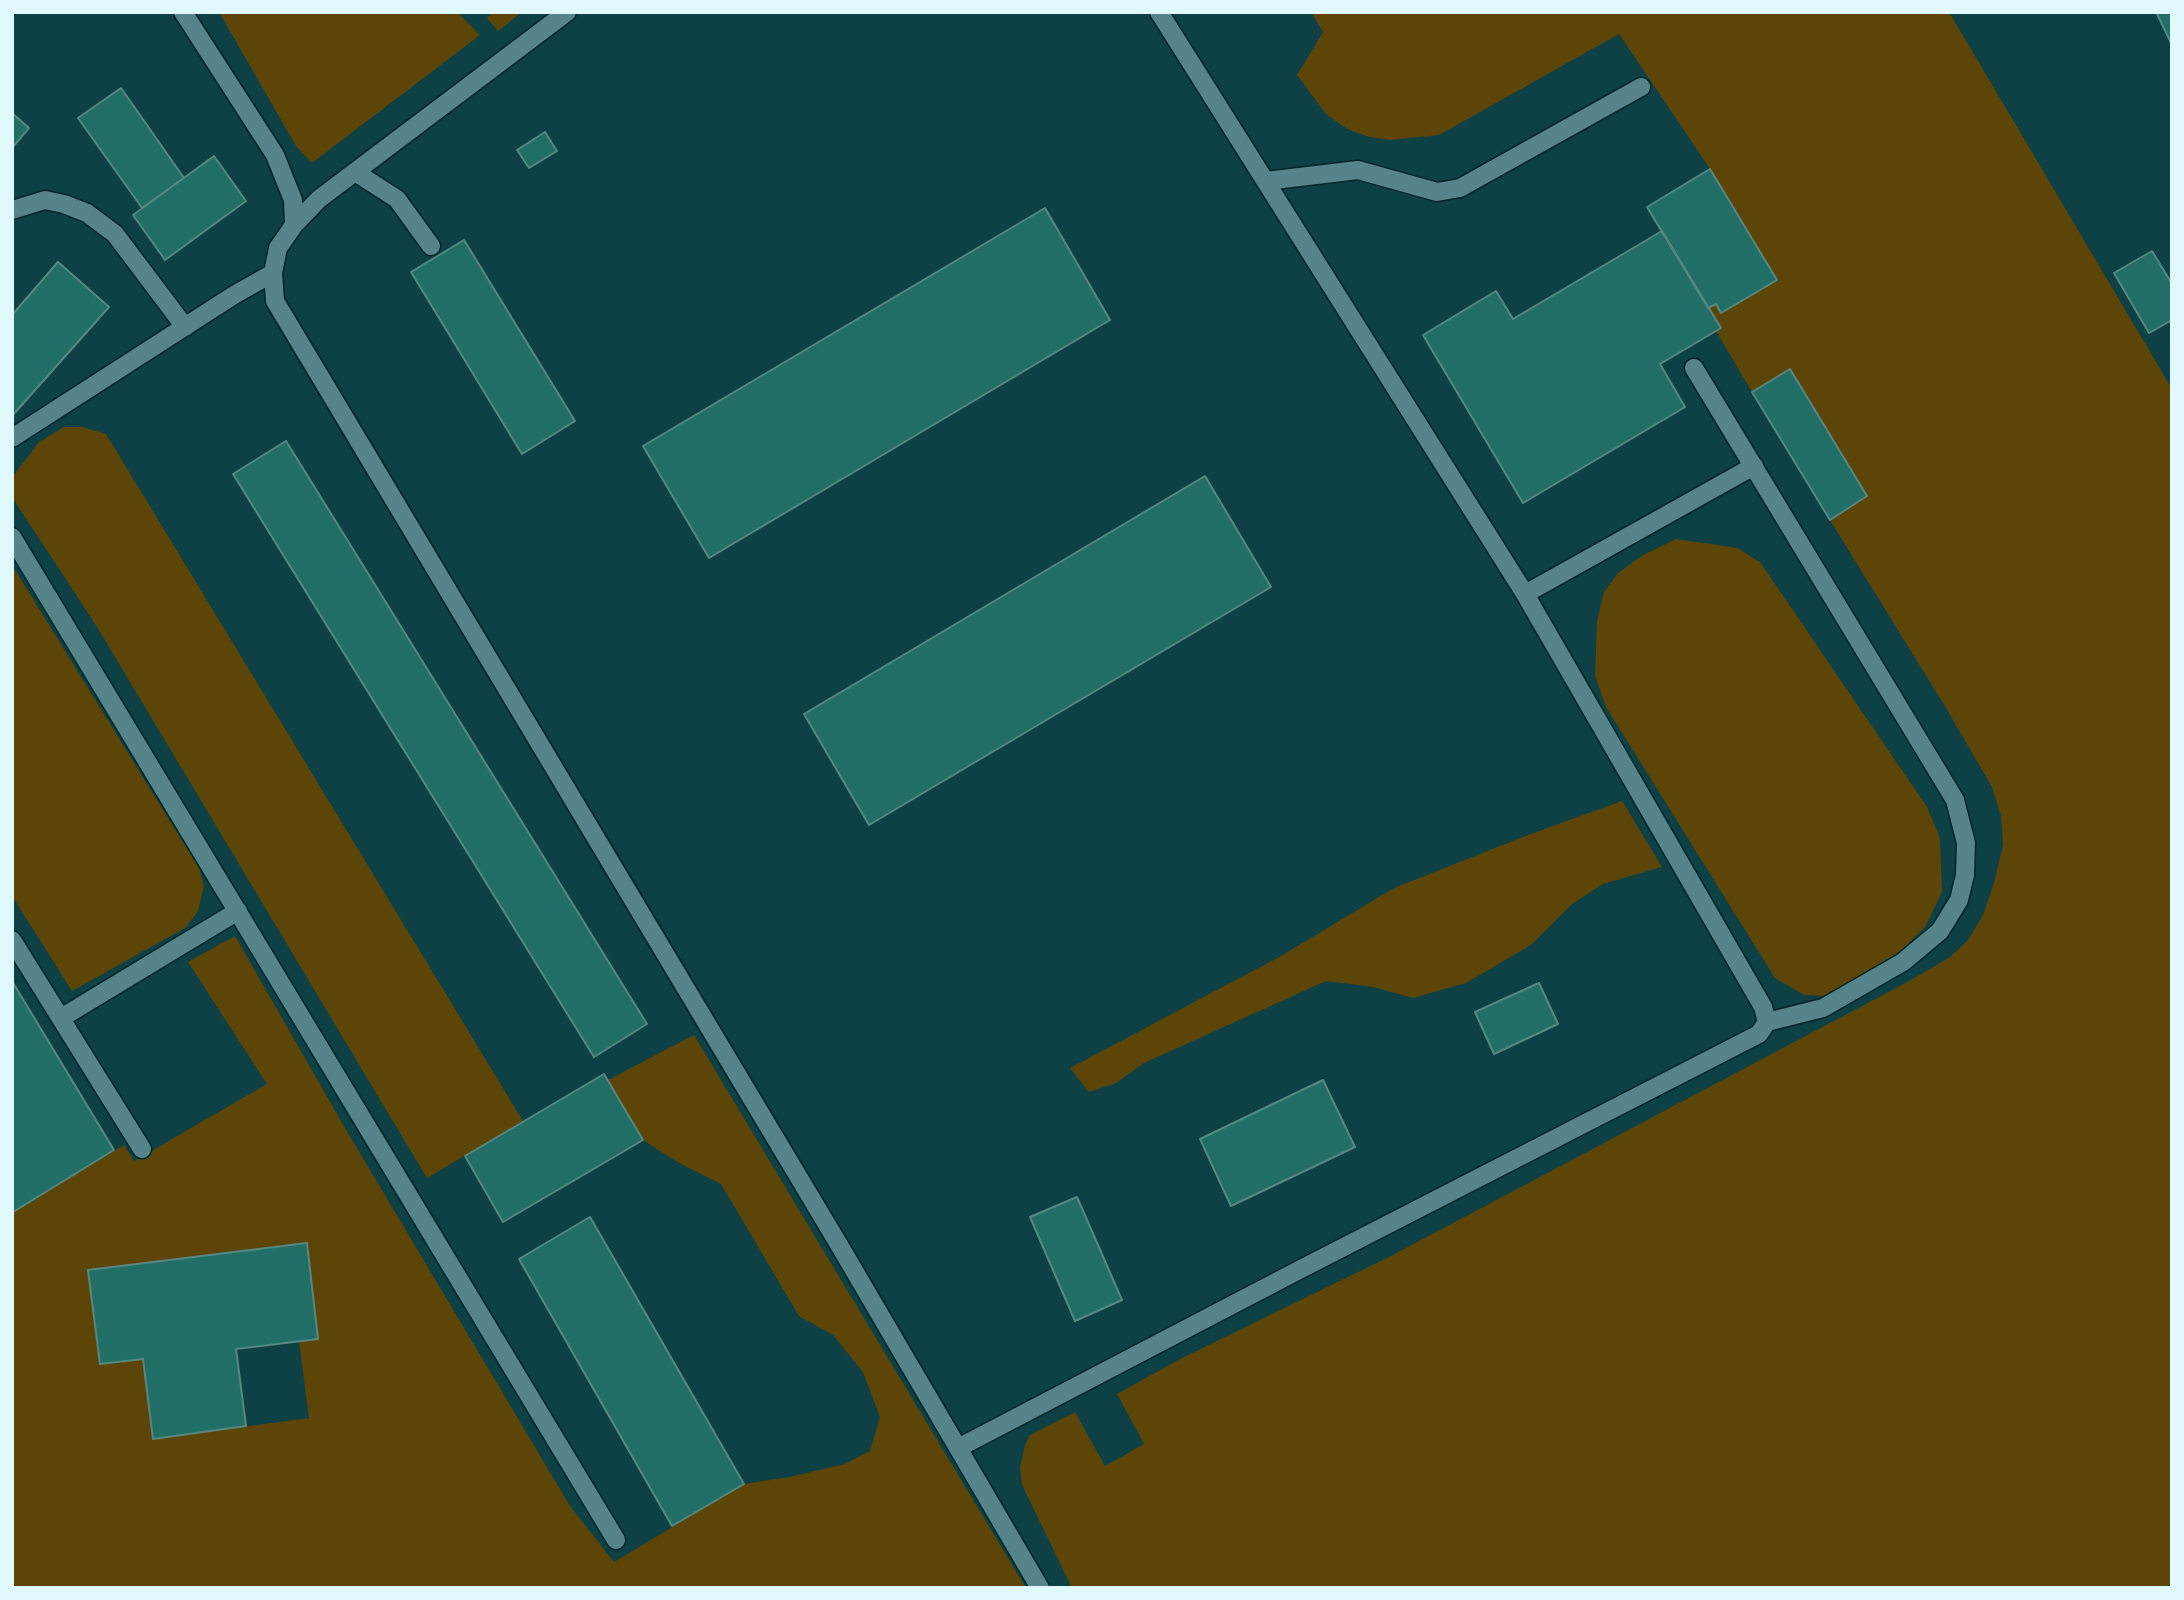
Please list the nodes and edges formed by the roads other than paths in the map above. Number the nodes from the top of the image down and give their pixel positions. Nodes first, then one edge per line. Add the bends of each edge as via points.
1 (183, 12) edge
2 (567, 12) edge
3 (1159, 12) edge
4 (1642, 87) dead end
5 (355, 172) junction
6 (1266, 181) junction
7 (12, 211) edge
8 (294, 225) junction
9 (431, 246) dead end
10 (273, 273) junction
11 (185, 327) junction
12 (1694, 368) dead end
13 (12, 438) edge
14 (1754, 466) junction
15 (12, 537) edge
16 (1525, 594) junction
17 (237, 911) junction
18 (12, 940) edge
19 (61, 1018) junction
20 (1767, 1022) junction
21 (142, 1149) dead end
22 (958, 1448) junction
23 (616, 1540) dead end
24 (1040, 1588) edge

1 - 8 lane via 275,155 293,200
2 - 5 lane
3 - 6 lane
4 - 6 lane via 1460,188 1437,192 1358,170
5 - 8 lane
5 - 9 lane via 397,199
6 - 16 lane
7 - 11 lane via 45,200 87,213 114,234
8 - 10 lane via 278,248
10 - 11 lane
10 - 22 lane via 275,302
11 - 13 lane
12 - 14 lane
14 - 16 lane
14 - 20 lane via 1955,800 1966,843 1959,900 1940,931 1903,962 1823,1008
15 - 17 lane
16 - 20 lane via 1763,1007
17 - 19 lane
17 - 23 lane
18 - 19 lane
19 - 21 lane
20 - 22 lane via 1759,1034
22 - 24 lane

